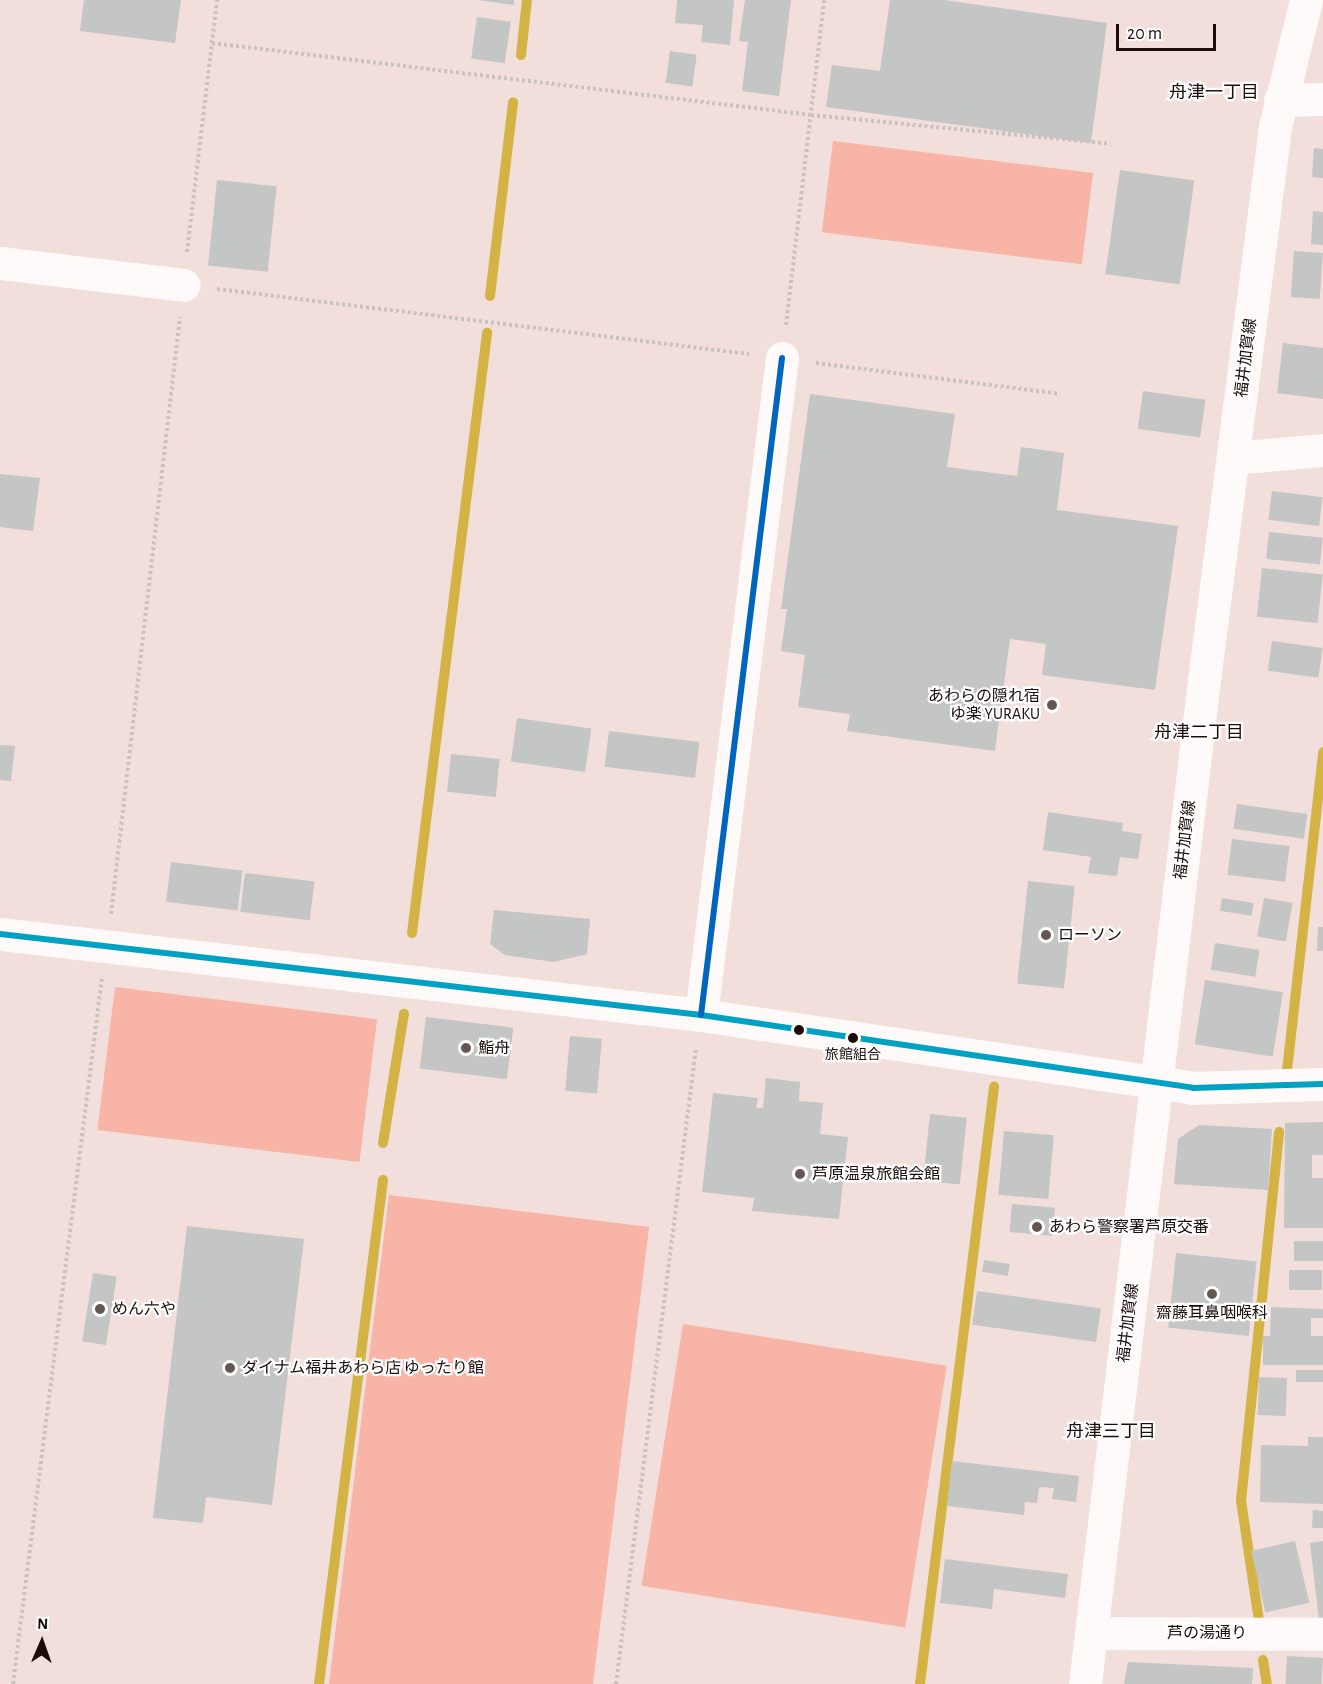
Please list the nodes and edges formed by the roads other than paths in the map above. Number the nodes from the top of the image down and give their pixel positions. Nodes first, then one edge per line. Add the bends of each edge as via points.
1 (1306, 0) edge
2 (1323, 99) edge
3 (1280, 100) junction
4 (0, 263) edge
5 (184, 285) road end
6 (782, 358) road end
7 (1323, 450) edge
8 (1233, 458) junction
9 (0, 934) edge
10 (701, 1015) junction
11 (1156, 1084) junction
12 (1323, 1084) edge
13 (1092, 1632) junction
14 (1323, 1634) edge
15 (1085, 1684) edge

1 - 3 street, 福井加賀線
2 - 3 street
3 - 8 street, 福井加賀線
4 - 5 street
6 - 10 street
7 - 8 street
8 - 11 street, 福井加賀線
9 - 10 street
10 - 11 street
11 - 12 street via 1203,1089
11 - 13 street, 福井加賀線
13 - 14 street, 芦の湯通り
13 - 15 street, 福井加賀線

